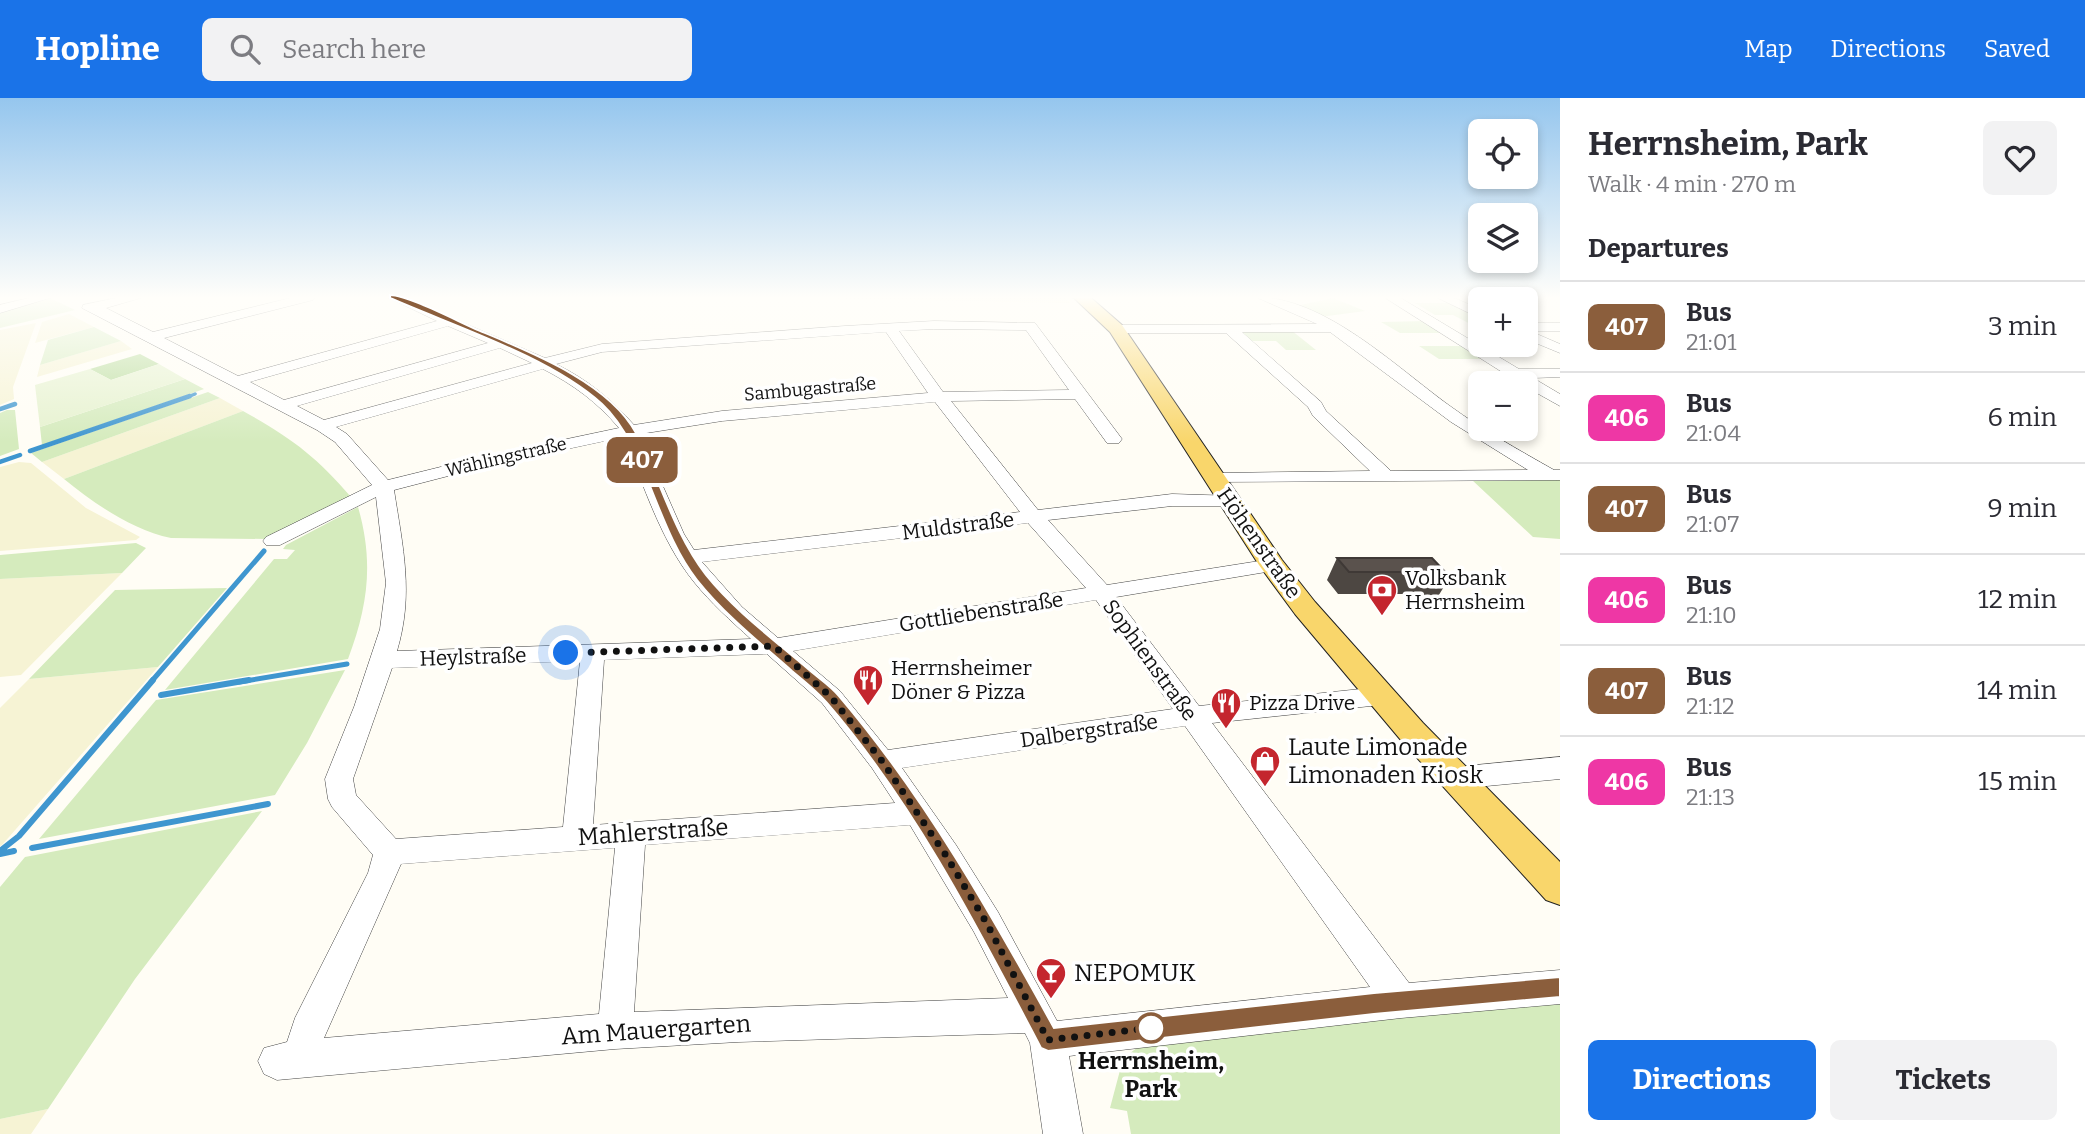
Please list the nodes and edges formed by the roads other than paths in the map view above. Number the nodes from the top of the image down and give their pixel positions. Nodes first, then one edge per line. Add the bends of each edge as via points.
1 (166, 345) edge
2 (363, 345) edge
3 (493, 345) edge
4 (507, 345) edge
5 (645, 345) edge
6 (902, 345) edge
7 (1044, 345) edge
8 (1127, 345) edge
9 (1248, 345) edge
10 (1362, 345) edge
11 (1492, 357) edge
12 (545, 364) junction
13 (1512, 371) edge
14 (1538, 373) edge
15 (1560, 373) edge
16 (236, 381) junction
17 (1538, 387) edge
18 (1078, 394) junction
19 (939, 397) junction
20 (1560, 401) edge
21 (284, 405) junction
22 (323, 426) junction
23 (630, 430) junction
24 (1113, 439) dead end
25 (1555, 475) edge
26 (1387, 477) junction
27 (1214, 478) junction
28 (384, 487) junction
29 (1228, 500) junction
30 (1032, 516) junction
31 (272, 541) dead end
32 (688, 557) junction
33 (1272, 565) junction
34 (1102, 593) junction
35 (774, 646) junction
36 (593, 652) junction
37 (382, 660) junction
38 (1380, 696) junction
39 (1191, 716) junction
40 (882, 761) junction
41 (1560, 768) edge
42 (1454, 778) junction
43 (918, 813) junction
44 (631, 834) junction
45 (577, 838) junction
46 (389, 852) junction
47 (1560, 888) edge
48 (1560, 987) edge
49 (1402, 1001) junction
50 (1042, 1027) junction
51 (615, 1031) junction
52 (1063, 1134) edge

1 - 16 street
2 - 16 street
3 - 21 street via 342,384
4 - 12 street
5 - 12 street via 597,349
6 - 19 street, Sophienstraße
7 - 18 street
8 - 27 main road, Höhenstraße
9 - 26 street
10 - 25 street via 1446,410
11 - 13 street
12 - 22 street
12 - 23 street via 598,396
14 - 15 street
16 - 21 street
17 - 20 street
18 - 19 street, Sambugastraße
18 - 24 street
19 - 23 street, Sambugastraße via 722,416
19 - 30 street, Sophienstraße
21 - 22 street
22 - 28 street via 341,438
23 - 28 street, Wählingstraße
23 - 32 street
25 - 26 street
26 - 27 street
27 - 29 main road, Höhenstraße
28 - 31 street, Wählingstraße
28 - 37 street via 397,583 392,629
29 - 30 street, Muldstraße via 1172,500
29 - 33 main road, Höhenstraße
30 - 32 street, Muldstraße
30 - 34 street, Sophienstraße
32 - 35 street via 713,592
33 - 34 street, Gottliebenstraße
33 - 38 main road, Höhenstraße
34 - 35 street, Gottliebenstraße
34 - 39 street, Sophienstraße
35 - 36 street, Heylstraße
35 - 40 street via 831,697
36 - 37 street, Heylstraße
36 - 45 street
37 - 46 street via 339,789 342,799
38 - 39 street, Dalbergstraße
38 - 42 main road, Höhenstraße
39 - 40 street, Dalbergstraße
39 - 49 street, Sophienstraße
40 - 43 street
41 - 42 street
42 - 47 main road, Höhenstraße
43 - 44 street, Mahlerstraße
43 - 50 street via 986,922
44 - 45 street, Mahlerstraße
44 - 51 street
45 - 46 street, Mahlerstraße
46 - 51 street, Am Mauergarten via 383,874 308,1031 288,1060
48 - 49 street
49 - 50 street, Am Mauergarten
50 - 51 street, Am Mauergarten via 738,1024
50 - 52 street

